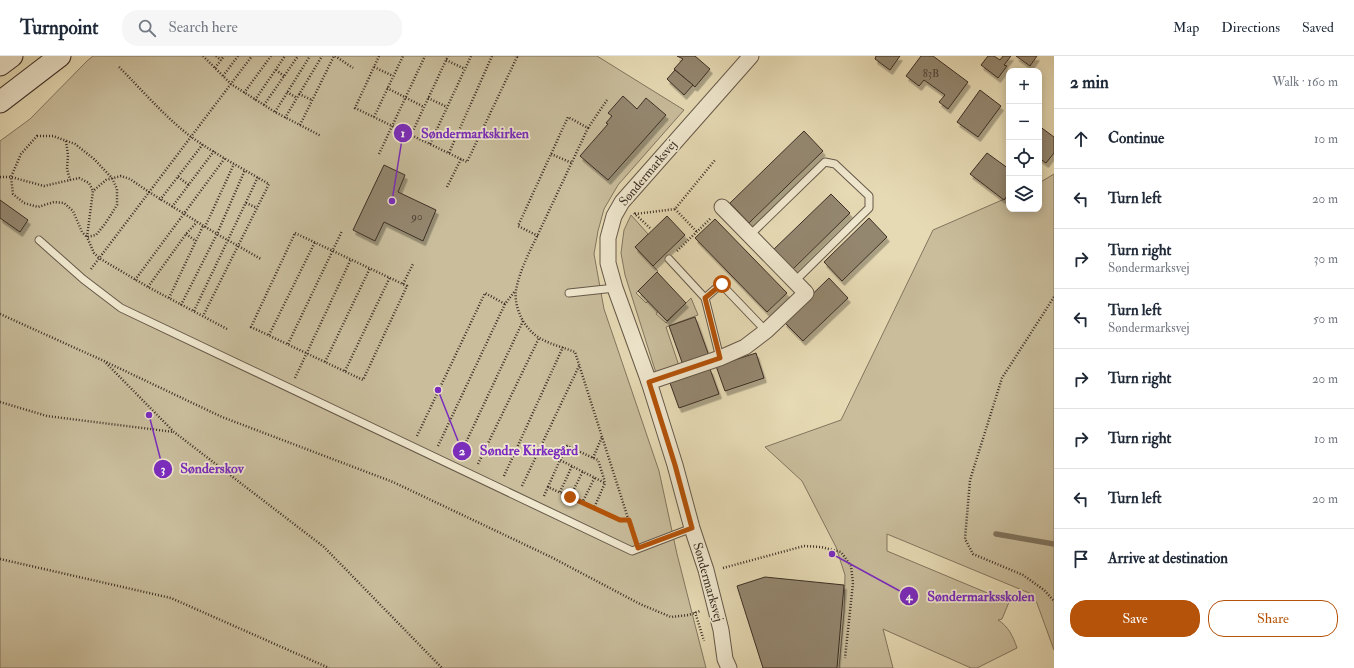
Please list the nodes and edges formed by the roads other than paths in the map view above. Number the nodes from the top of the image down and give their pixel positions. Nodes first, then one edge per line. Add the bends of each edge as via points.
1 (12, 56) edge
2 (60, 56) edge
3 (751, 56) edge
4 (0, 65) edge
5 (0, 102) edge
6 (722, 207) road end
7 (750, 235) junction
8 (38, 240) dead end
9 (668, 259) road end
10 (795, 282) junction
11 (615, 288) junction
12 (569, 293) dead end
13 (705, 298) junction
14 (766, 332) junction
15 (720, 358) junction
16 (649, 382) junction
17 (692, 528) junction
18 (729, 668) edge

1 - 4 main road
2 - 5 main road
3 - 11 street, Søndermarksvej via 622,202 614,216 608,238 608,263
6 - 7 street
7 - 10 street
7 - 10 lane via 826,162 836,164 869,196 870,208
8 - 17 lane via 121,308 632,551
9 - 13 lane
10 - 14 street via 806,292
11 - 12 lane
11 - 16 street, Søndermarksvej
13 - 14 lane via 722,284
13 - 15 lane
14 - 15 street via 745,347
15 - 16 street
16 - 17 street, Søndermarksvej
17 - 18 street, Søndermarksvej via 706,570

